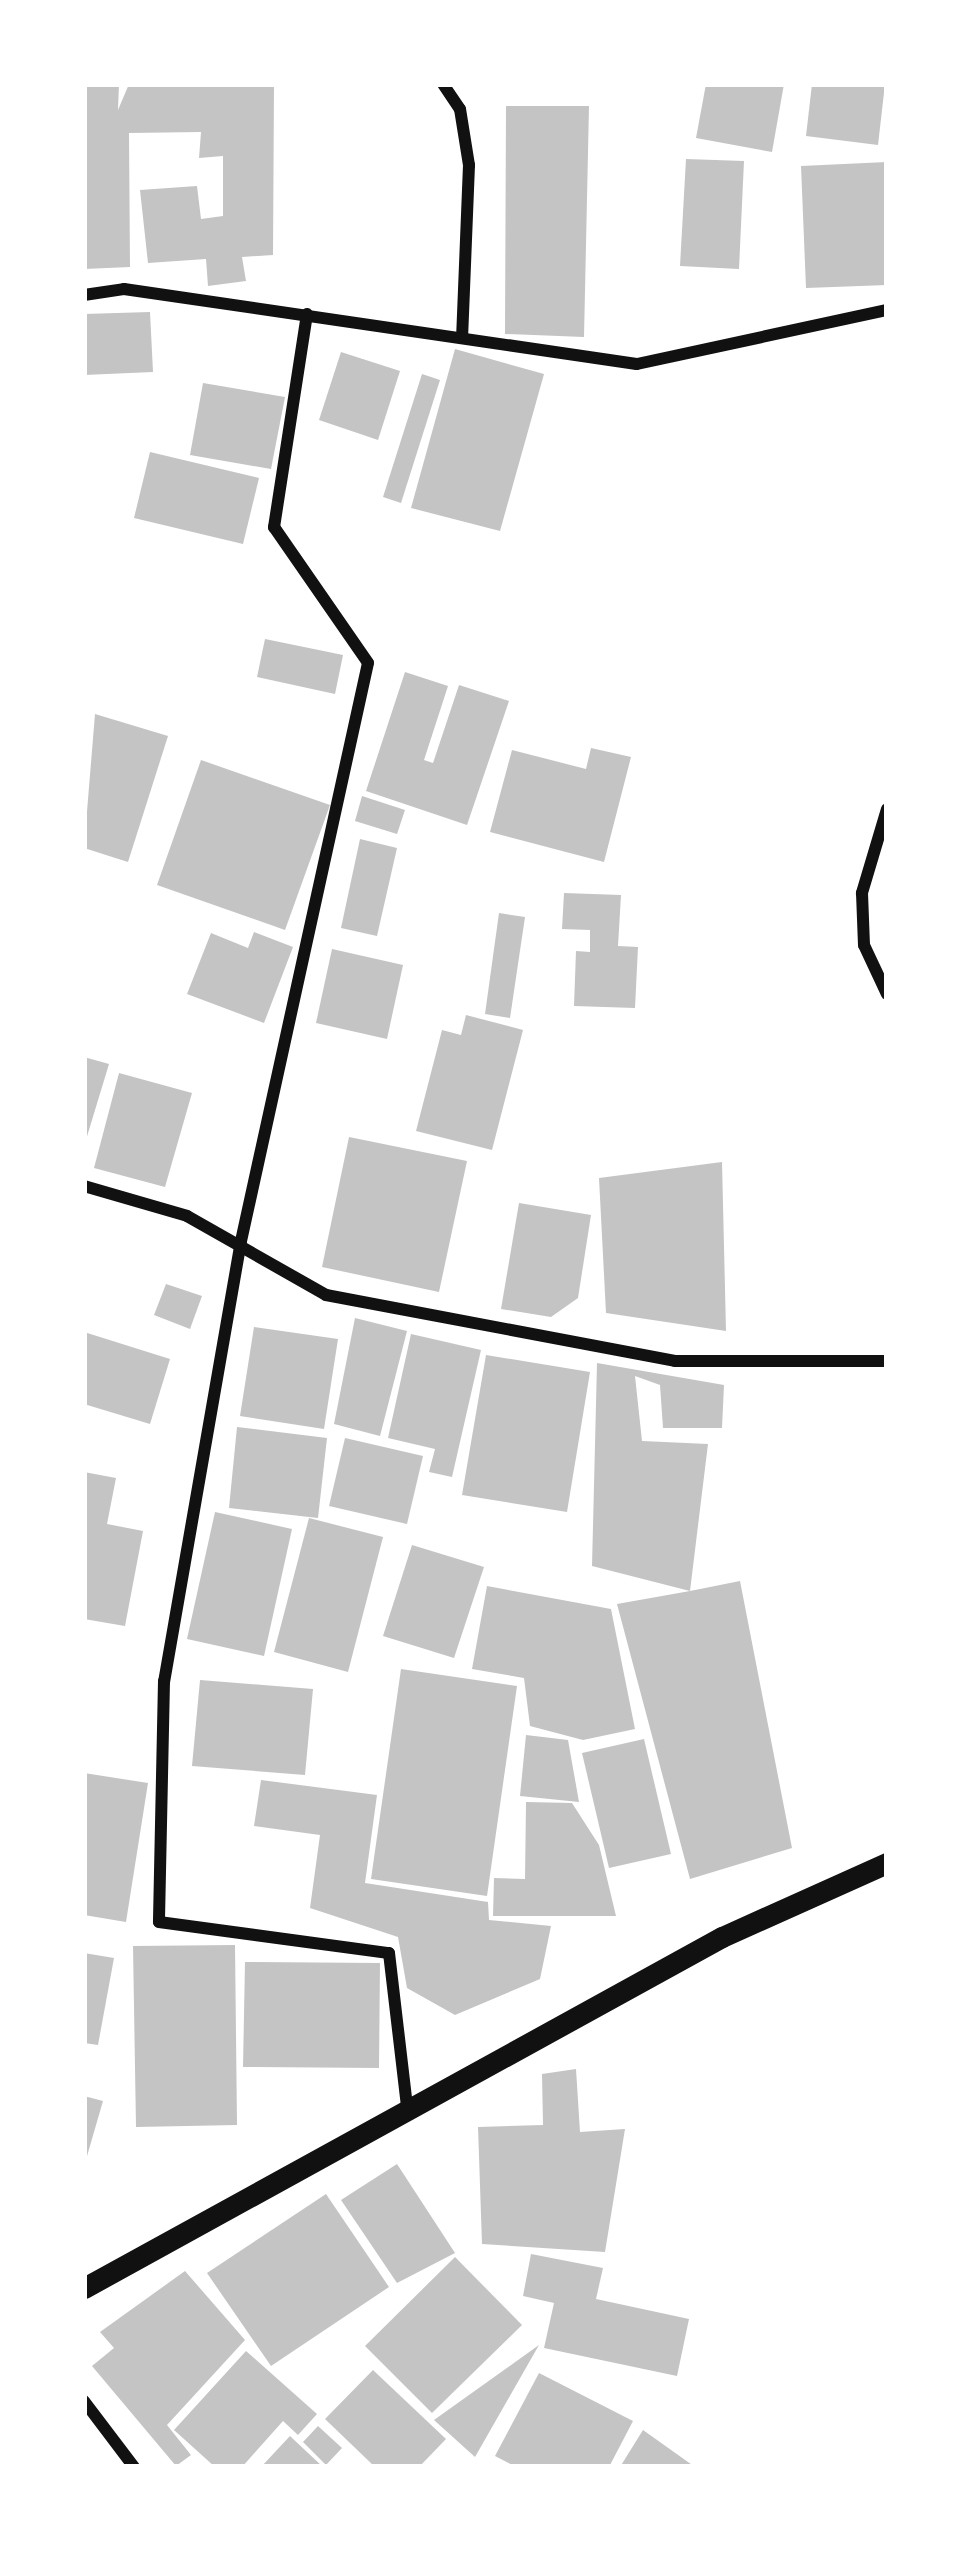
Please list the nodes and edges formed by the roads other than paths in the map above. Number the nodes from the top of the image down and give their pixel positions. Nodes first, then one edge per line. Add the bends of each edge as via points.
1 (443, 84) edge
2 (84, 295) edge
3 (887, 310) edge
4 (307, 314) junction
5 (462, 336) junction
6 (887, 809) edge
7 (887, 994) edge
8 (84, 1186) edge
9 (241, 1241) junction
10 (887, 1361) edge
11 (887, 1864) edge
12 (407, 2107) junction
13 (84, 2288) edge
14 (84, 2401) edge
15 (134, 2467) edge

1 - 5 street via 469,165
2 - 4 street via 124,289
3 - 5 street via 637,364
4 - 5 street
4 - 9 street via 274,527 368,663
6 - 7 street via 862,893 864,945
8 - 9 street
9 - 10 street via 326,1295 628,1352 741,1365
9 - 12 street via 164,1681 159,1922 388,1953
11 - 12 street via 722,1937
12 - 13 street
14 - 15 street

